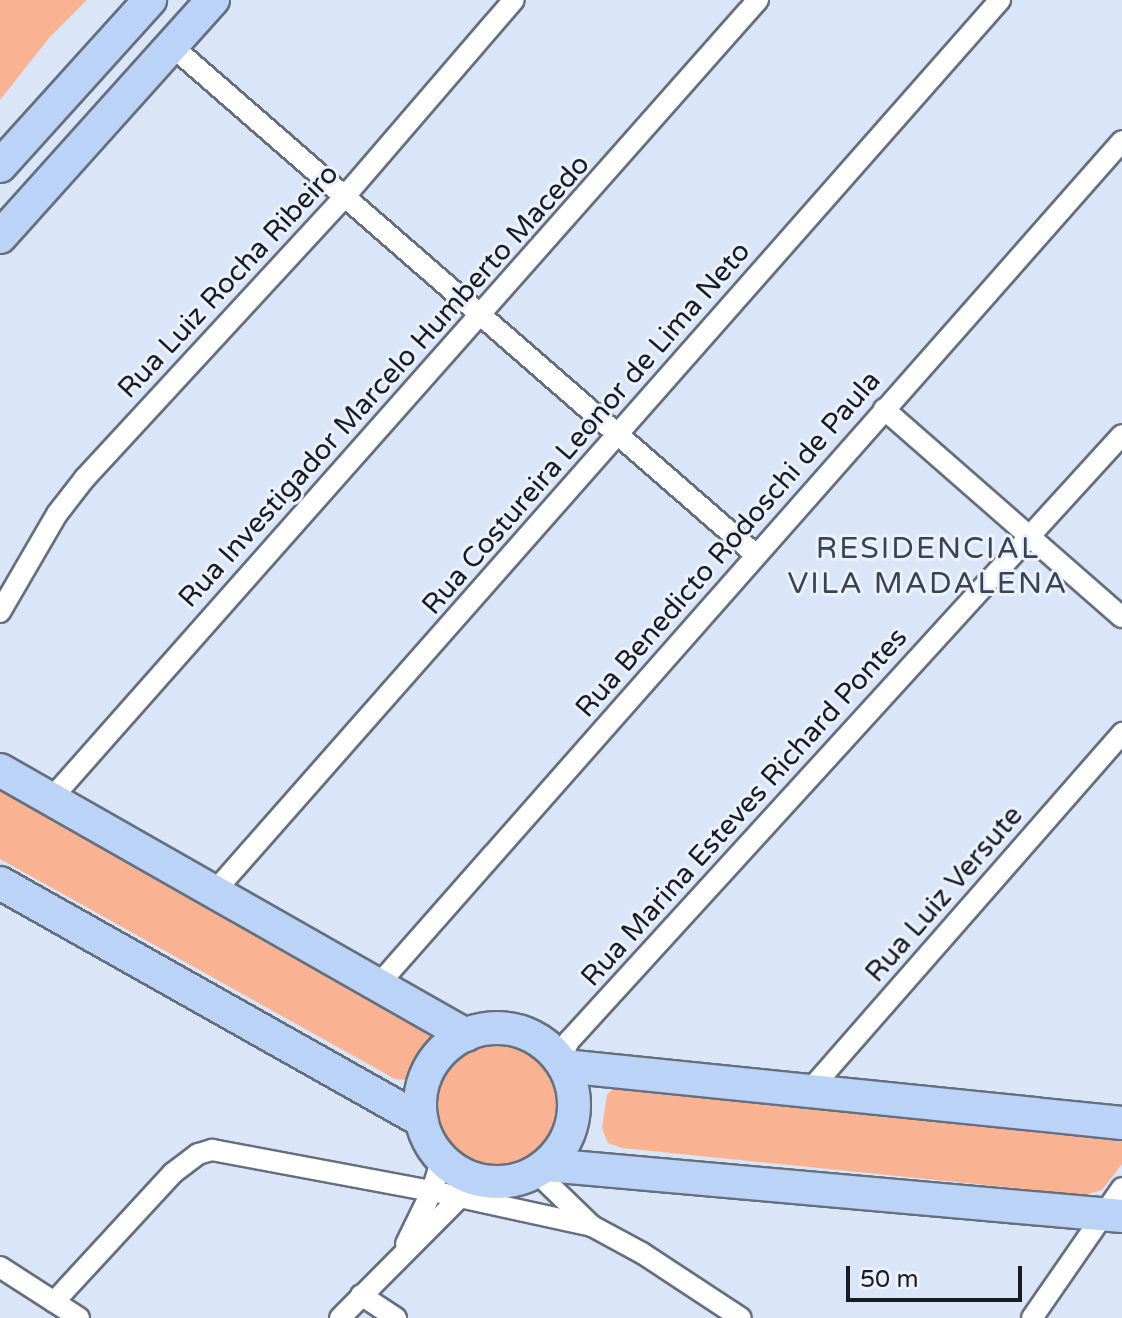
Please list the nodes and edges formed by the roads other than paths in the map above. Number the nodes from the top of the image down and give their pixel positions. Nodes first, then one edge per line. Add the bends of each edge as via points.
1 (150, 0) edge
2 (514, 0) edge
3 (758, 0) edge
4 (1000, 0) edge
5 (211, 1) edge
6 (173, 47) junction
7 (1122, 141) edge
8 (0, 166) edge
9 (346, 195) junction
10 (0, 237) edge
11 (481, 313) junction
12 (884, 409) junction
13 (618, 433) junction
14 (1122, 435) edge
15 (1029, 536) junction
16 (755, 554) junction
17 (0, 612) edge
18 (1122, 617) edge
19 (1122, 733) edge
20 (0, 770) edge
21 (51, 799) junction
22 (0, 883) edge
23 (214, 892) junction
24 (378, 985) junction
25 (466, 1035) junction
26 (560, 1053) junction
27 (809, 1091) junction
28 (422, 1121) junction
29 (1122, 1123) edge
30 (541, 1168) junction
31 (456, 1177) junction
32 (1122, 1188) edge
33 (432, 1191) junction
34 (1112, 1215) edge
35 (592, 1226) junction
36 (395, 1260) junction
37 (0, 1267) edge
38 (361, 1295) junction
39 (54, 1302) junction
40 (79, 1318) edge
41 (340, 1318) edge
42 (396, 1318) edge
43 (741, 1318) edge
44 (1032, 1318) edge

1 - 8 main road
2 - 9 street, Rua Luiz Rocha Ribeiro
3 - 11 street, Rua Investigador Marcelo Humberto Macedo
4 - 13 street, Rua Costureira Leonor de Lima Neto
5 - 6 main road
6 - 9 street
6 - 10 main road
7 - 12 street, Rua Benedicto Rodoschi de Paula
9 - 11 street
9 - 17 street, Rua Luiz Rocha Ribeiro via 85,478 57,514
11 - 13 street
11 - 21 street, Rua Investigador Marcelo Humberto Macedo
12 - 15 street
12 - 16 street, Rua Benedicto Rodoschi de Paula
13 - 16 street
13 - 23 street, Rua Costureira Leonor de Lima Neto
14 - 15 street, Rua Marina Esteves Richard Pontes
15 - 18 street
15 - 26 street, Rua Marina Esteves Richard Pontes
16 - 24 street, Rua Benedicto Rodoschi de Paula
19 - 27 street, Rua Luiz Versute
20 - 21 main road
21 - 23 main road
22 - 28 main road
23 - 24 main road
24 - 25 main road
25 - 26 main road via 504,1028
25 - 28 main road via 440,1053 427,1074 420,1097
26 - 27 main road
26 - 30 main road via 574,1092 573,1119 564,1144
27 - 29 main road
28 - 31 main road
30 - 31 main road via 509,1181
30 - 34 main road
30 - 35 street
31 - 33 street
31 - 33 street
31 - 35 street
31 - 36 street
32 - 34 street
33 - 36 street
33 - 39 street via 228,1152 198,1154 173,1173
34 - 44 street
35 - 43 street
36 - 38 street
37 - 39 street
38 - 41 street
38 - 42 street
39 - 40 street

